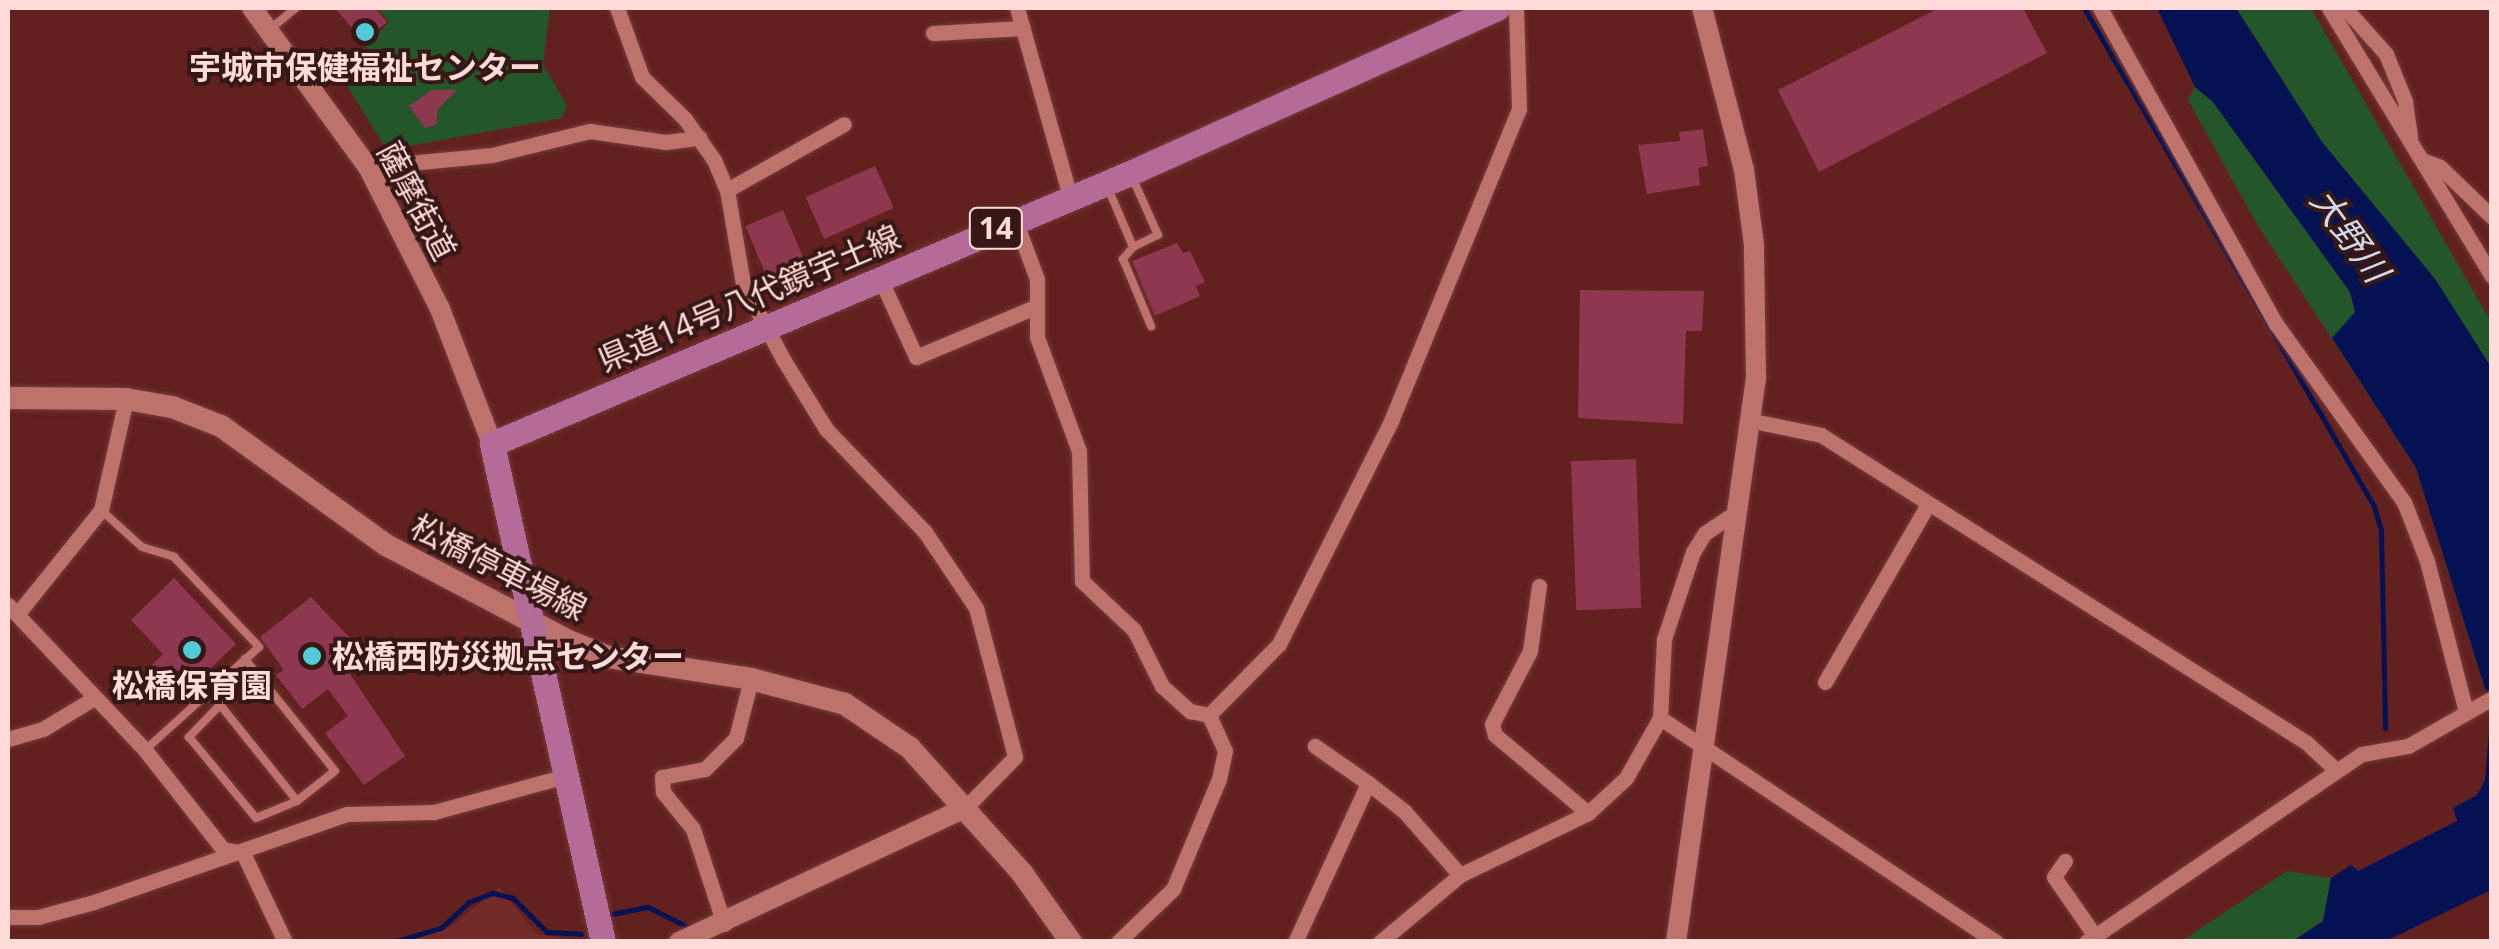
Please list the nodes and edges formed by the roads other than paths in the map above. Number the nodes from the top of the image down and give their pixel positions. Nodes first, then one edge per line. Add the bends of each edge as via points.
1 (252, 8) edge
2 (296, 8) edge
3 (617, 8) edge
4 (1016, 8) edge
5 (1498, 8) edge
6 (1516, 8) edge
7 (1702, 8) edge
8 (2100, 8) edge
9 (2329, 8) edge
10 (2345, 8) edge
11 (270, 28) junction
12 (1024, 28) junction
13 (933, 33) dead end
14 (844, 124) dead end
15 (700, 138) junction
16 (2410, 140) junction
17 (2422, 160) junction
18 (368, 167) junction
19 (1118, 178) junction
20 (727, 190) junction
21 (1070, 196) junction
22 (2492, 217) edge
23 (1016, 220) junction
24 (1133, 247) junction
25 (879, 276) junction
26 (2492, 276) edge
27 (1035, 307) junction
28 (1151, 326) dead end
29 (765, 328) junction
30 (8, 398) edge
31 (126, 399) junction
32 (1753, 421) junction
33 (492, 444) junction
34 (1927, 506) junction
35 (101, 510) junction
36 (1738, 511) junction
37 (1539, 586) dead end
38 (14, 608) edge
39 (528, 620) junction
40 (245, 659) junction
41 (751, 680) junction
42 (1825, 682) dead end
43 (209, 692) junction
44 (94, 698) junction
45 (2492, 698) edge
46 (220, 705) junction
47 (2471, 709) junction
48 (1209, 715) junction
49 (1660, 718) junction
50 (8, 739) edge
51 (1315, 746) dead end
52 (1704, 746) junction
53 (146, 750) junction
54 (2336, 770) junction
55 (566, 776) junction
56 (1368, 784) junction
57 (297, 801) junction
58 (966, 808) junction
59 (1588, 812) junction
60 (243, 853) junction
61 (2066, 861) dead end
62 (1460, 875) junction
63 (8, 917) edge
64 (705, 934) edge
65 (2090, 939) edge
66 (285, 942) edge
67 (603, 942) edge
68 (1071, 942) edge
69 (1118, 942) edge
70 (1295, 942) edge
71 (1380, 942) edge
72 (1676, 942) edge
73 (1996, 942) edge

1 - 11 street, 薩摩街道
2 - 11 lane
3 - 15 street via 642,77
4 - 12 street
5 - 19 main road, 県道14号八代鏡宇土線 / 14
6 - 48 street via 1519,109 1391,420 1279,644
7 - 32 street via 1736,132 1754,245
8 - 47 street via 2276,324 2404,502
9 - 16 street
10 - 16 street via 2386,54 2406,102
11 - 18 street, 薩摩街道
12 - 13 street
12 - 21 street
14 - 20 street
15 - 18 street via 665,142 590,131 492,155
15 - 20 street
16 - 17 street
17 - 22 street via 2440,167
17 - 26 street
18 - 33 street, 薩摩街道 via 440,309
19 - 21 main road, 県道14号八代鏡宇土線 / 14
19 - 24 lane
19 - 24 lane via 1158,235
20 - 29 street via 743,284
21 - 23 main road, 県道14号八代鏡宇土線 / 14
23 - 25 main road, 県道14号八代鏡宇土線 / 14
23 - 27 street via 1037,279
24 - 28 lane via 1123,259
25 - 27 street via 916,356
25 - 29 main road, 県道14号八代鏡宇土線 / 14
27 - 48 street via 1037,337 1080,451 1082,582 1134,630 1162,686 1190,711
29 - 33 main road, 県道14号八代鏡宇土線 / 14
29 - 58 street via 826,429 925,532 976,608 1015,758
30 - 31 main road, 松橋停車場線
31 - 35 street
31 - 39 main road, 松橋停車場線 via 221,426 386,545
32 - 34 street via 1821,435
32 - 36 street
33 - 39 main road
34 - 42 street
34 - 54 street via 2307,743
35 - 38 street
35 - 40 lane via 142,547 174,557 259,647
36 - 49 street via 1704,533 1670,611
36 - 52 street
37 - 59 street via 1530,651 1492,724 1494,735
38 - 44 street
39 - 41 main road, 松橋停車場線 via 608,657
39 - 55 main road
40 - 43 lane
40 - 57 lane via 335,771
41 - 58 main road, 松橋停車場線 via 845,704 879,723
41 - 64 street via 736,738 705,769 662,777 694,828
43 - 46 lane
43 - 53 lane
44 - 50 street via 43,729
44 - 53 street
45 - 47 street
46 - 57 lane
46 - 57 lane via 189,737 256,818
47 - 54 street via 2408,746 2375,749
48 - 69 street via 1225,751 1220,780 1173,889
49 - 52 street
49 - 59 street via 1626,778
51 - 56 street
52 - 72 street
52 - 73 street
53 - 60 street via 223,849
54 - 65 street
55 - 60 street via 434,812 347,814
55 - 67 main road
56 - 62 street via 1404,810
56 - 70 street
58 - 64 street
58 - 68 main road, 松橋停車場線
59 - 62 street
60 - 63 street via 94,902 38,917
60 - 66 street
61 - 65 street via 2054,877
62 - 71 street

